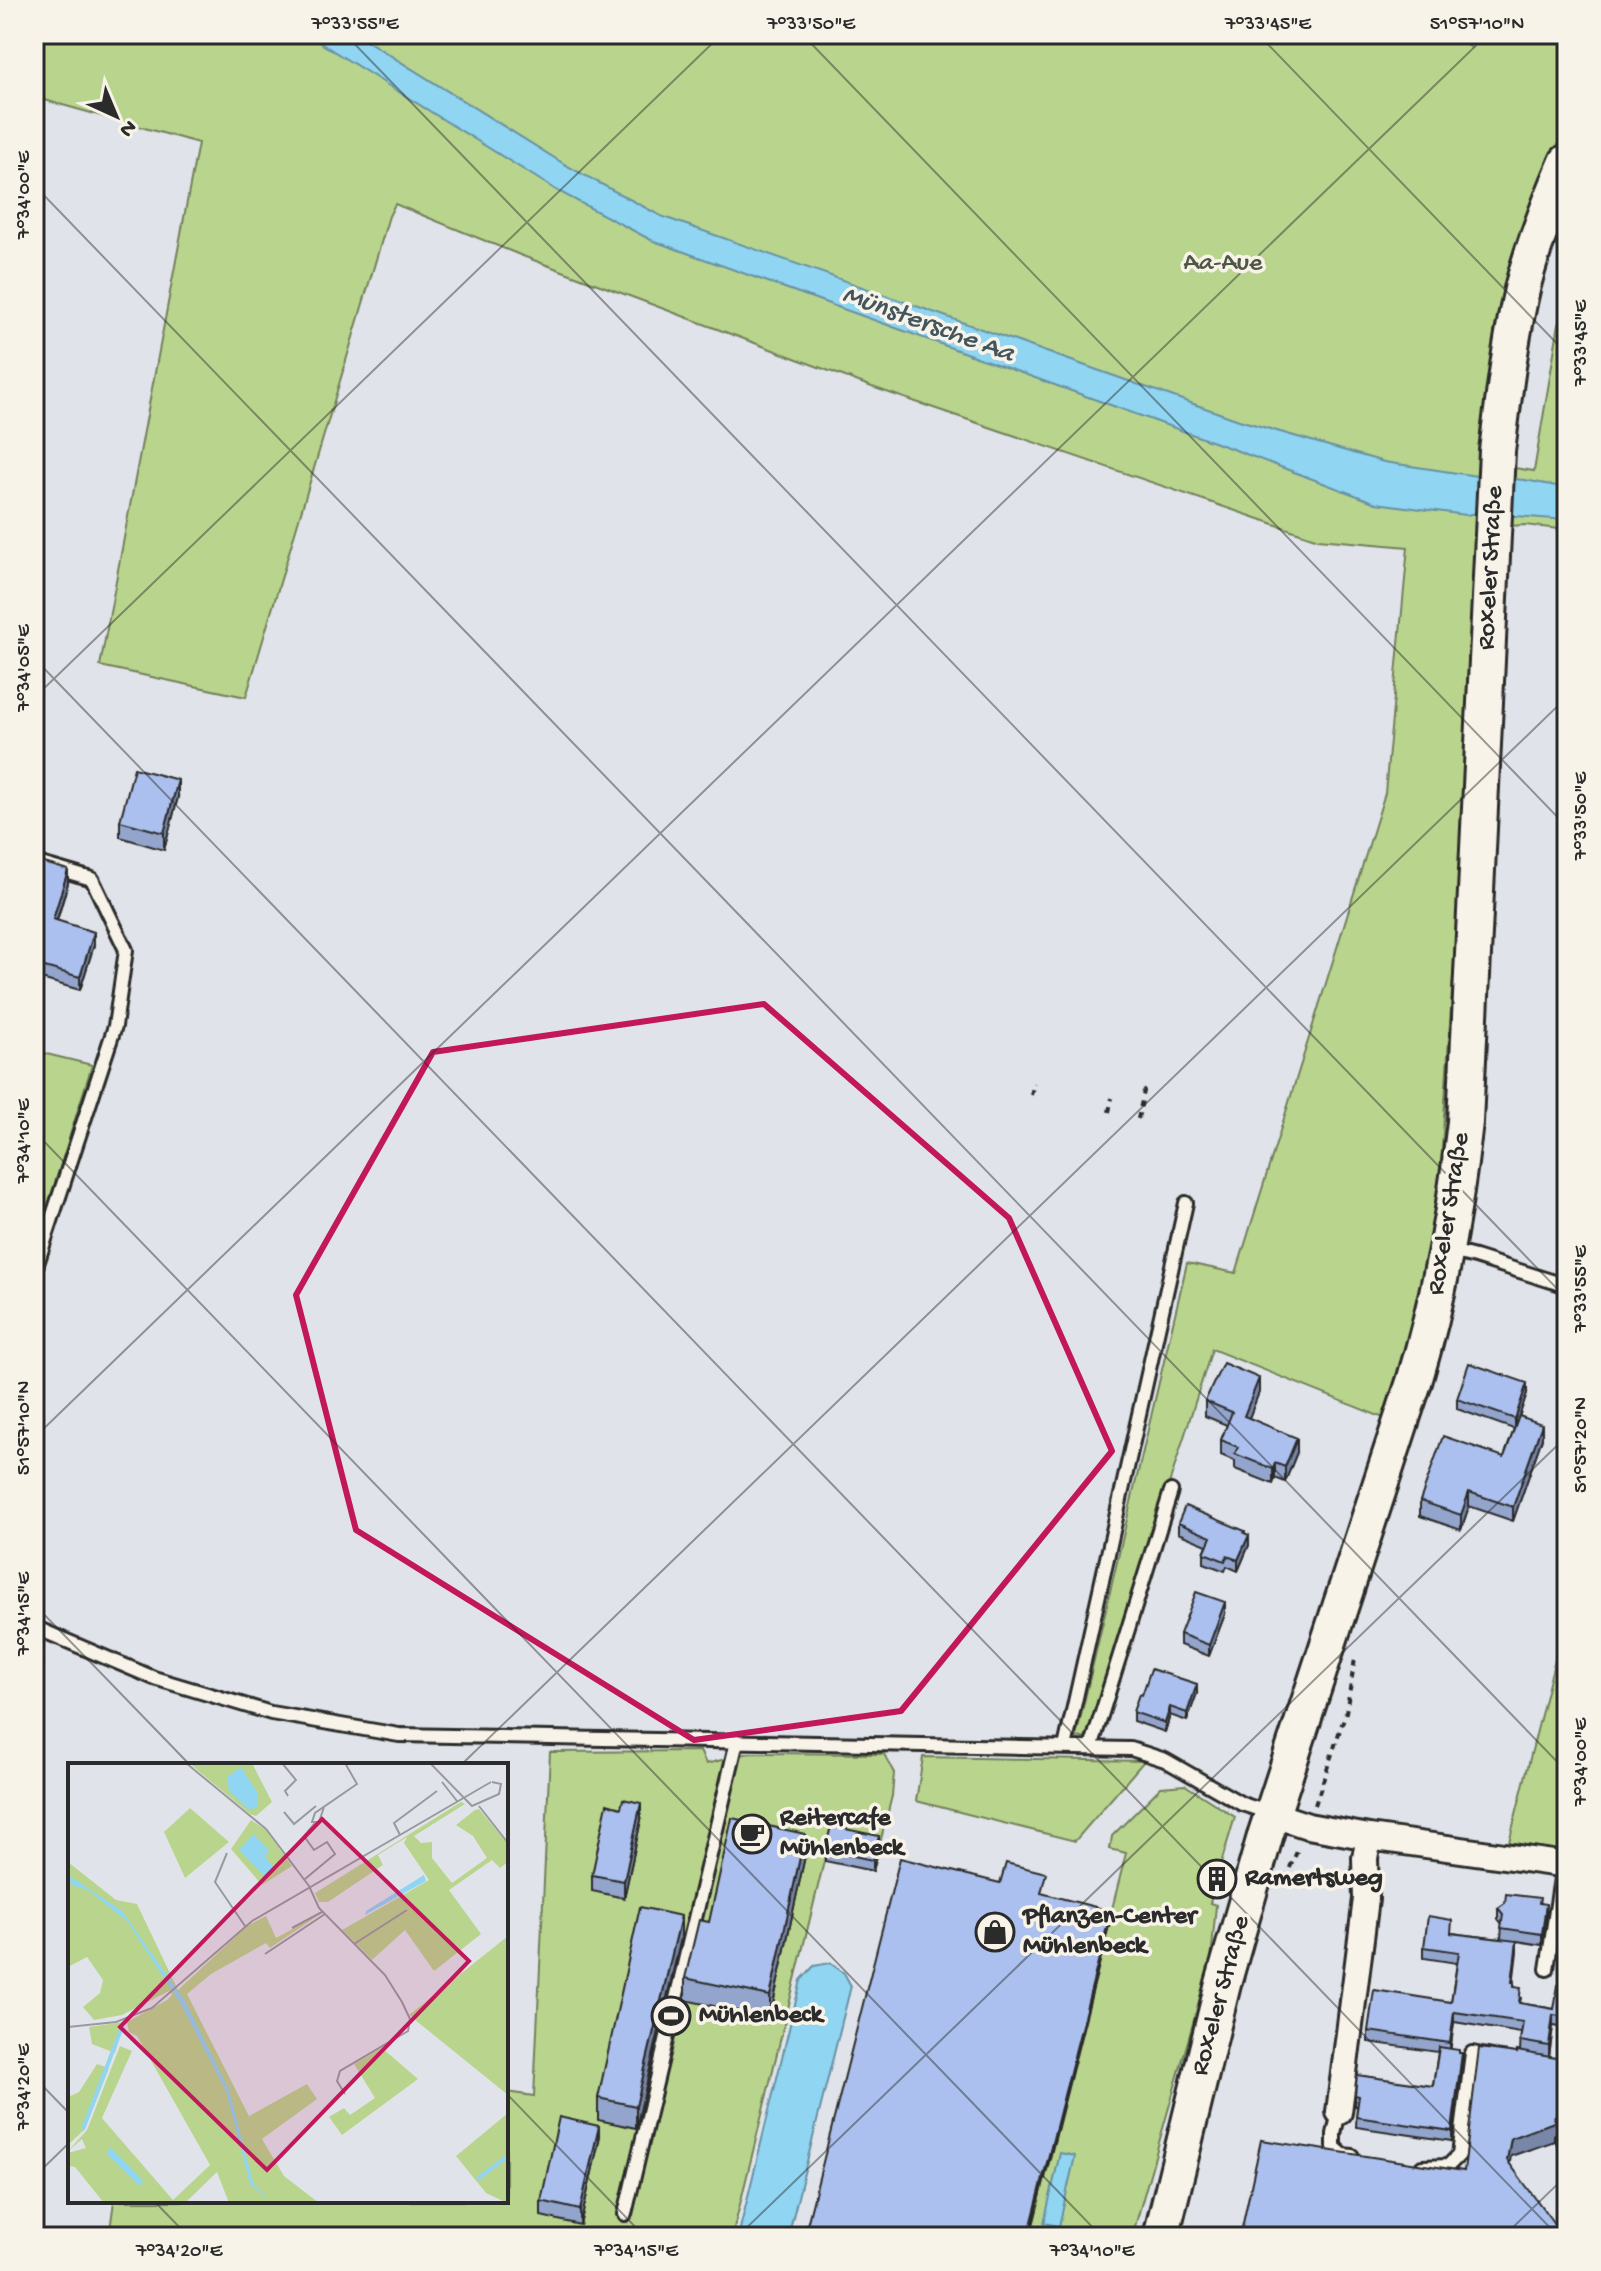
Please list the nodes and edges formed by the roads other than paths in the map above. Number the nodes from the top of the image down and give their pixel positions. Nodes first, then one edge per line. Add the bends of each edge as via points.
1 (1567, 162) edge
2 (34, 862) edge
3 (1186, 1203) dead end
4 (1447, 1250) junction
5 (34, 1273) edge
6 (1567, 1286) edge
7 (1171, 1491) dead end
8 (34, 1627) edge
9 (737, 1741) junction
10 (1065, 1747) junction
11 (1091, 1748) junction
12 (1272, 1814) junction
13 (1369, 1837) junction
14 (1565, 1865) edge
15 (1547, 1969) dead end
16 (1512, 2060) edge
17 (1339, 2112) joint
18 (1371, 2159) edge
19 (1414, 2166) edge
20 (625, 2214) dead end
21 (1161, 2237) edge

1 - 4 main road, Roxeler Straße via 1524,284 1497,451 1465,1122
2 - 5 lane via 92,879 126,950 115,1026
3 - 10 lane
4 - 6 lane
4 - 12 main road, Roxeler Straße via 1414,1382
7 - 11 lane
8 - 9 lane via 154,1678 271,1713 399,1735
9 - 10 lane
9 - 20 lane
10 - 11 lane
11 - 12 lane via 1131,1749 1165,1760 1242,1804
12 - 13 street
12 - 21 main road, Roxeler Straße via 1223,1984
13 - 14 street
13 - 17 street
14 - 15 lane
16 - 19 lane via 1472,2053 1459,2155 1448,2166
17 - 18 lane via 1334,2147 1343,2155

